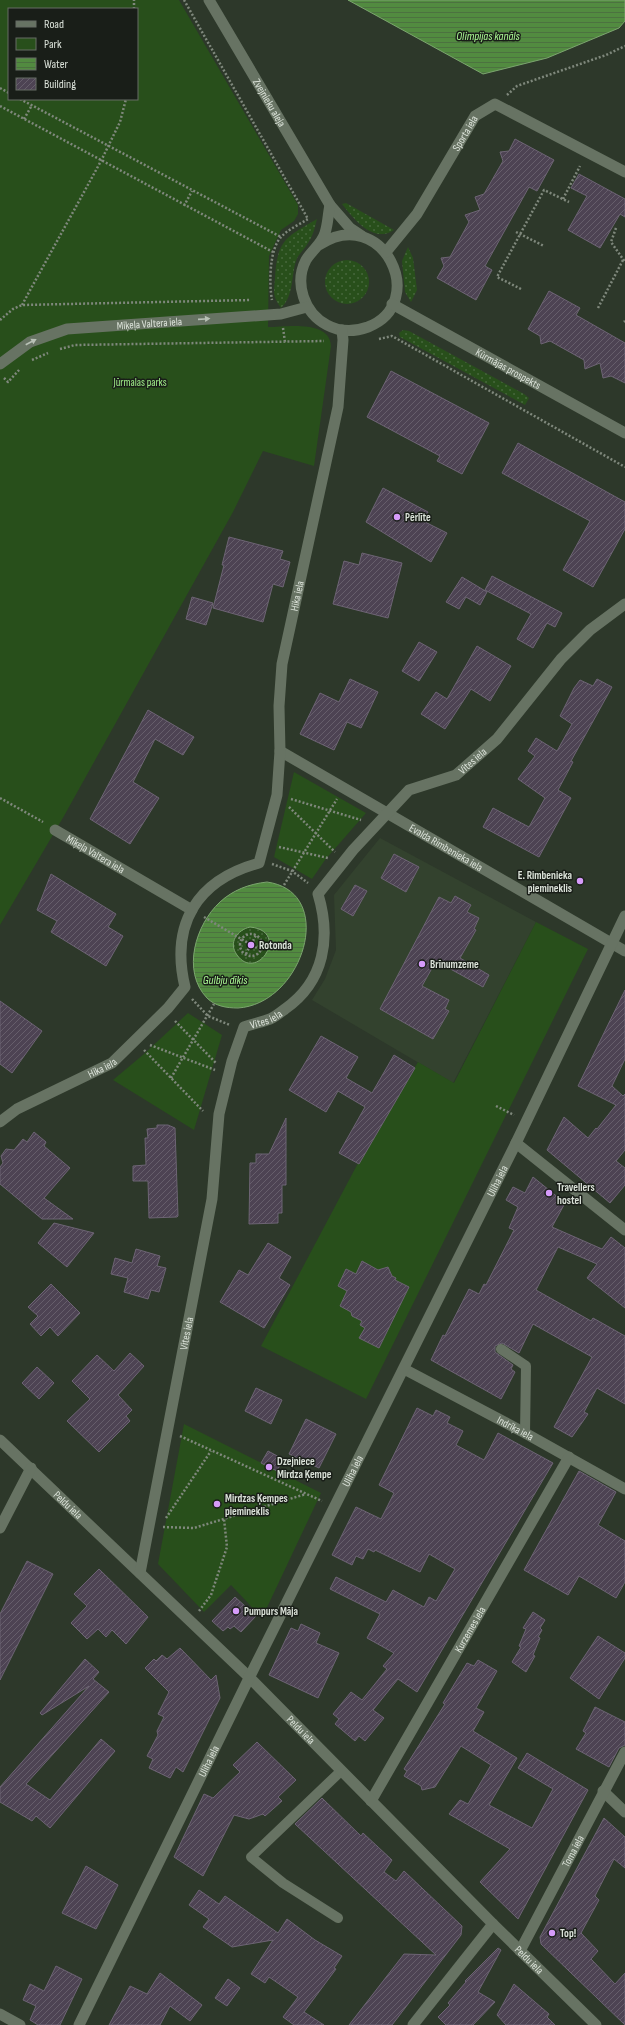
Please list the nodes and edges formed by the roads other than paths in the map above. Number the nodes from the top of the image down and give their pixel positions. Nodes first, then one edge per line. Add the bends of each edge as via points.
1 (209, 0) edge
2 (625, 172) edge
3 (330, 205) junction
4 (362, 236) junction
5 (319, 245) junction
6 (386, 252) junction
7 (392, 304) junction
8 (307, 307) junction
9 (342, 330) junction
10 (0, 364) edge
11 (625, 433) edge
12 (625, 604) edge
13 (280, 751) junction
14 (387, 813) junction
15 (55, 830) road end
16 (192, 910) junction
17 (625, 916) edge
18 (611, 944) junction
19 (625, 951) edge
20 (0, 1122) edge
21 (516, 1143) junction
22 (625, 1230) edge
23 (501, 1349) dead end
24 (404, 1369) junction
25 (525, 1433) junction
26 (0, 1440) edge
27 (569, 1457) junction
28 (31, 1468) junction
29 (625, 1490) edge
30 (0, 1528) edge
31 (140, 1573) junction
32 (249, 1677) junction
33 (625, 1752) edge
34 (341, 1771) junction
35 (603, 1791) junction
36 (371, 1801) junction
37 (625, 1812) edge
38 (338, 1918) dead end
39 (493, 1924) junction
40 (520, 1951) junction
41 (0, 2014) edge
42 (20, 2025) edge
43 (79, 2025) edge
44 (413, 2025) edge
45 (596, 2025) edge

1 - 3 street, Zvejnieku aleja
2 - 6 street, Sporta iela via 495,104 475,116 417,214
3 - 4 street, Zvejnieku aleja via 350,228
3 - 5 street via 325,233
4 - 5 street via 335,236
4 - 6 street via 380,245
5 - 8 street via 312,251 302,269 301,288
6 - 7 street via 397,277
7 - 9 street via 387,313 371,326 352,331
7 - 11 street, Kūrmājas prospekts
8 - 9 street via 318,320
10 -> 8 street, Miķeļa Valtera iela via 30,342 67,329 281,314
9 - 13 street, Hika iela via 338,407 282,664 279,706
12 - 14 street, Vites iela via 590,630 560,659 497,740 456,775 409,790
13 - 14 street, Evalda Rimbenieka iela
13 - 16 street, Hika iela via 277,795 259,863 238,868 220,879 204,893
14 - 18 street, Evalda Rimbenieka iela
14 - 31 street, Vites iela via 318,894 324,915 325,938 321,960 313,980 295,1002 271,1019 244,1027 232,1061 219,1114 212,1199 174,1433
15 - 16 street, Miķeļa Valtera iela
16 - 20 street, Hika iela via 184,928 180,948 180,968 184,987 165,1011 112,1063 17,1109
17 - 18 street, Uliha iela
18 - 19 street, Evalda Rimbenieka iela
18 - 21 street, Uliha iela
21 - 22 street
21 - 24 street, Uliha iela
23 - 25 lane via 526,1366
24 - 25 street, Indriķa iela
24 - 32 street, Uliha iela
25 - 27 street, Indriķa iela
26 - 28 street, Peldu iela
27 - 29 street, Indriķa iela
27 - 36 street, Kurzemes iela
28 - 30 street
28 - 31 street, Peldu iela
31 - 32 street, Peldu iela
32 - 34 street, Peldu iela
32 - 43 street, Uliha iela
33 - 35 street, Toma iela
34 - 36 street, Peldu iela
34 - 38 lane via 252,1857 283,1883
35 - 37 street
35 - 40 street, Toma iela
36 - 39 street, Peldu iela
39 - 40 street, Peldu iela
39 - 44 street
40 - 45 street, Peldu iela
41 - 42 street

